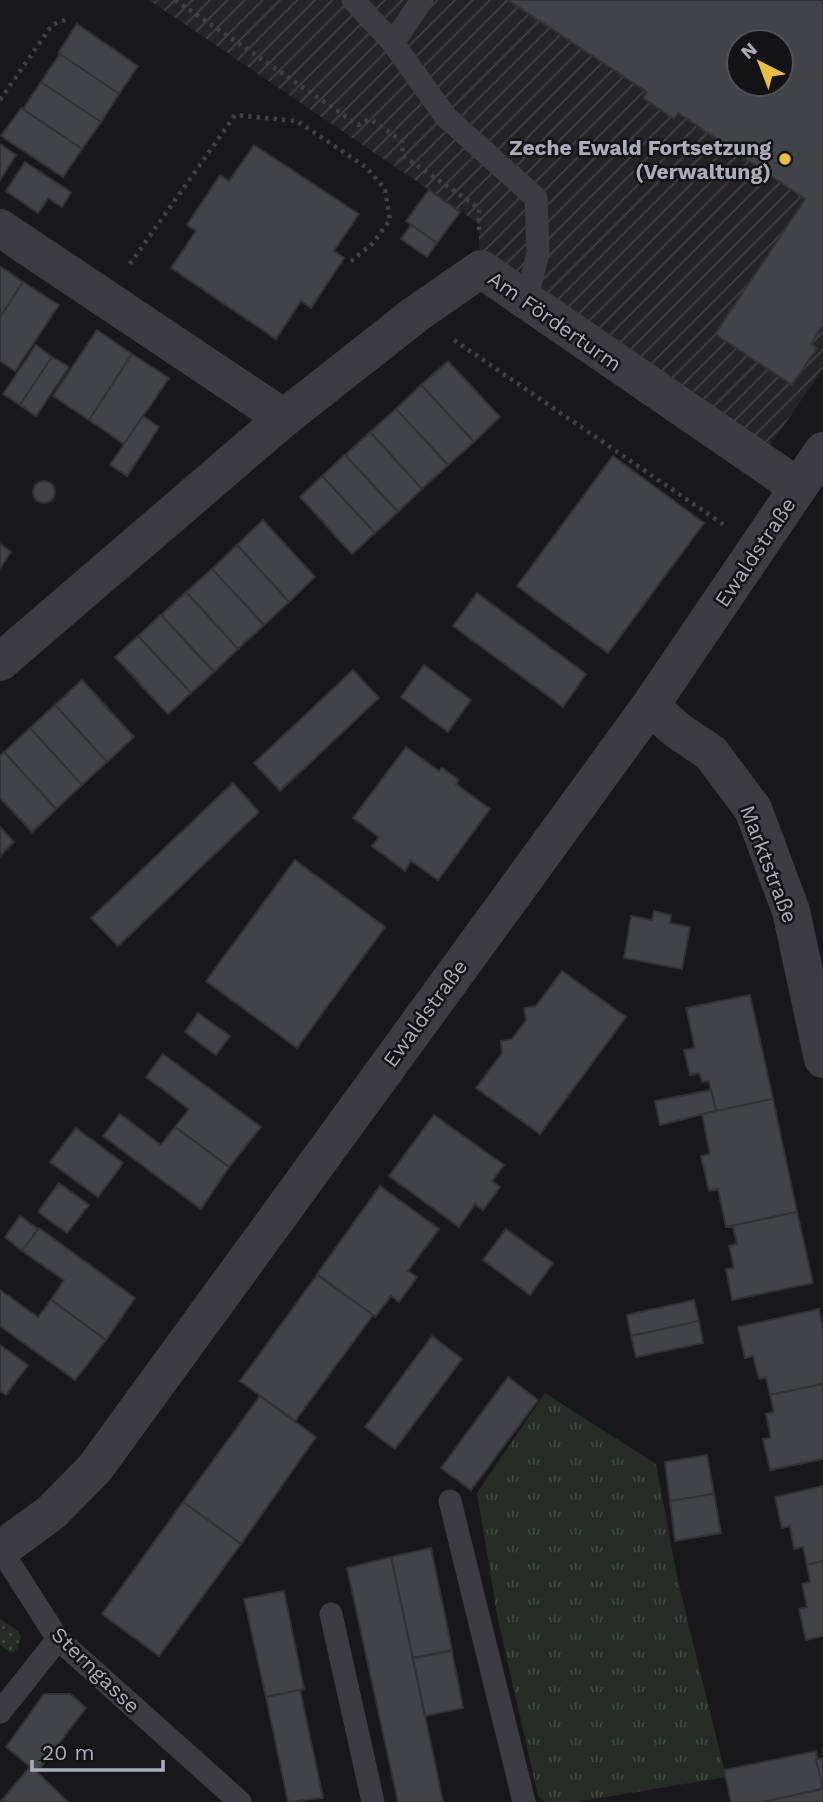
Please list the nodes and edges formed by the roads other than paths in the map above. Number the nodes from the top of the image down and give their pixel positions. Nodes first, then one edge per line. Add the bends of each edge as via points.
1 (353, 0) edge
2 (422, 0) edge
3 (393, 43) junction
4 (0, 228) edge
5 (526, 301) junction
6 (284, 418) junction
7 (823, 451) edge
8 (799, 487) junction
9 (0, 662) edge
10 (650, 706) junction
11 (823, 1059) edge
12 (450, 1501) dead end
13 (1, 1550) edge
14 (331, 1614) dead end
15 (58, 1639) junction
16 (0, 1712) edge
17 (240, 1802) edge
18 (373, 1802) edge
19 (524, 1802) edge

1 - 3 lane
2 - 3 lane
3 - 5 lane via 446,117 536,198 538,253
4 - 6 street
5 - 6 street, Am Förderturm via 481,269
5 - 8 street, Am Förderturm
6 - 9 street, Am Förderturm
7 - 8 street, Ewaldstraße
8 - 10 street, Ewaldstraße
10 - 11 street, Marktstraße via 711,753 752,809 791,911
10 - 13 street, Ewaldstraße via 95,1468 52,1512
12 - 19 lane
13 - 15 lane, Sterngasse
14 - 18 lane
15 - 16 lane
15 - 17 lane, Sterngasse

